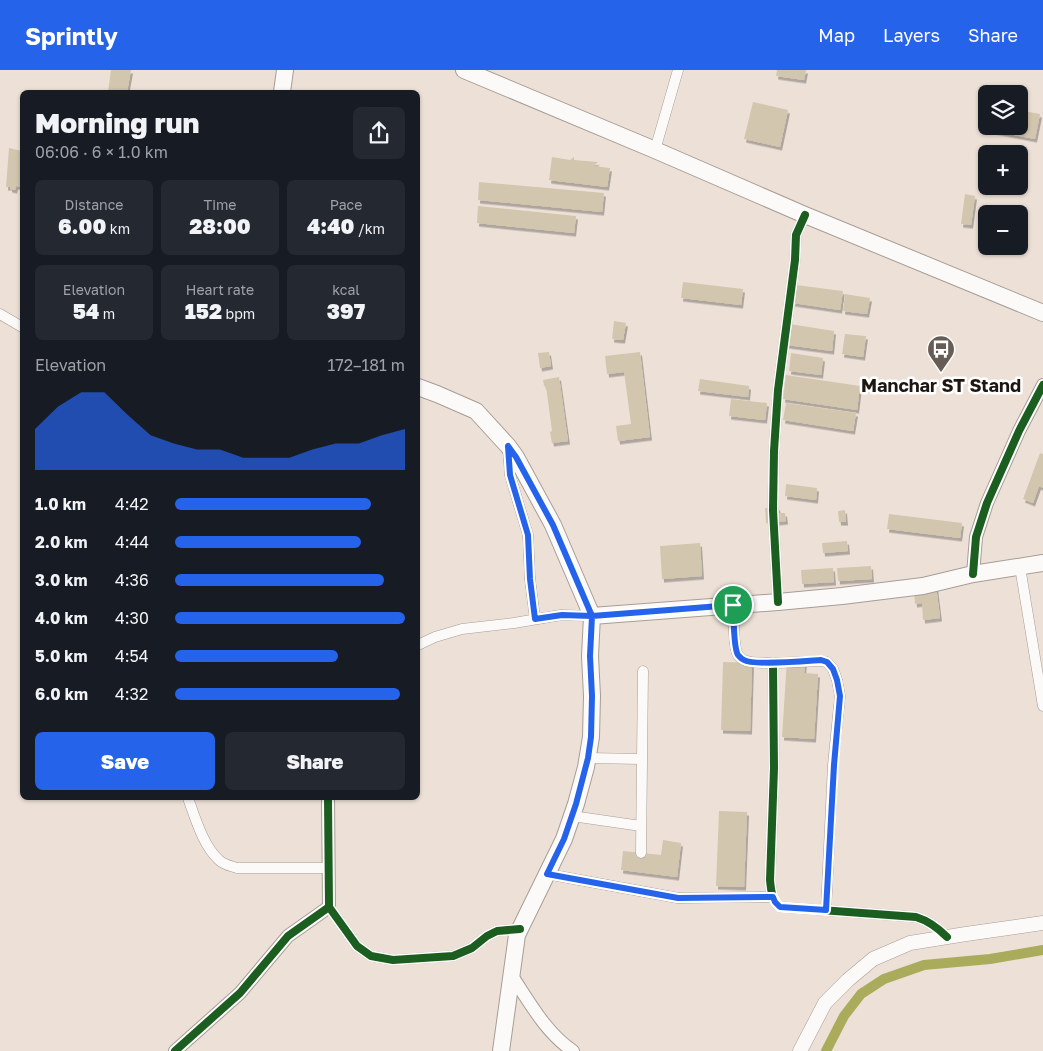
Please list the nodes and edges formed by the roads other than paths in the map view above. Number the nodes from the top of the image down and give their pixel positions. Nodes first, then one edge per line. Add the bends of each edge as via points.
1 (285, 70) edge
2 (464, 70) edge
3 (678, 70) edge
4 (282, 90) edge
5 (655, 150) junction
6 (804, 215) junction
7 (1043, 313) edge
8 (0, 314) edge
9 (20, 326) edge
10 (1043, 385) edge
11 (420, 388) edge
12 (508, 446) junction
13 (1043, 563) edge
14 (1020, 567) junction
15 (973, 574) junction
16 (778, 602) junction
17 (733, 605) junction
18 (592, 616) junction
19 (535, 619) junction
20 (420, 644) edge
21 (773, 662) junction
22 (643, 670) dead end
23 (1043, 706) edge
24 (588, 758) junction
25 (641, 759) junction
26 (189, 800) edge
27 (328, 800) edge
28 (572, 816) junction
29 (641, 826) junction
30 (641, 853) dead end
31 (329, 868) junction
32 (547, 874) junction
33 (773, 897) junction
34 (329, 907) junction
35 (826, 910) junction
36 (1043, 923) edge
37 (520, 929) junction
38 (948, 937) junction
39 (512, 976) junction
40 (502, 1043) edge
41 (175, 1051) edge
42 (573, 1051) edge
43 (800, 1051) edge

1 - 4 main road
2 - 5 main road
3 - 5 street
5 - 6 main road
6 - 7 main road
6 - 16 street via 796,235 778,390 773,510
8 - 9 street
10 - 15 street via 986,503 976,537
11 - 12 main road via 476,411
12 - 18 main road via 553,525
12 - 19 street via 510,475 528,535
13 - 14 main road
14 - 15 main road
14 - 23 street
15 - 16 main road via 923,586
16 - 17 main road
17 - 18 main road
17 - 21 street via 737,654 744,661
18 - 19 street via 562,615
18 - 24 main road
19 - 20 street via 462,628
21 - 33 street via 770,880
21 - 35 street via 821,660 833,669 837,680 840,696
22 - 25 street
24 - 25 street
24 - 28 main road
25 - 29 street
26 - 31 street via 203,837 219,860 227,865 237,868
27 - 31 street
28 - 29 street
28 - 32 main road
29 - 30 street
31 - 34 street
32 - 33 street via 678,898
32 - 37 main road
33 - 35 street via 780,907
34 - 37 street via 357,946 372,956 393,960 453,956 497,931
34 - 41 street via 288,936 245,988
35 - 38 street via 916,917 937,927
36 - 38 main road
37 - 39 main road
38 - 43 main road via 910,944 873,958 825,1003
39 - 40 main road
39 - 42 street via 544,1024

